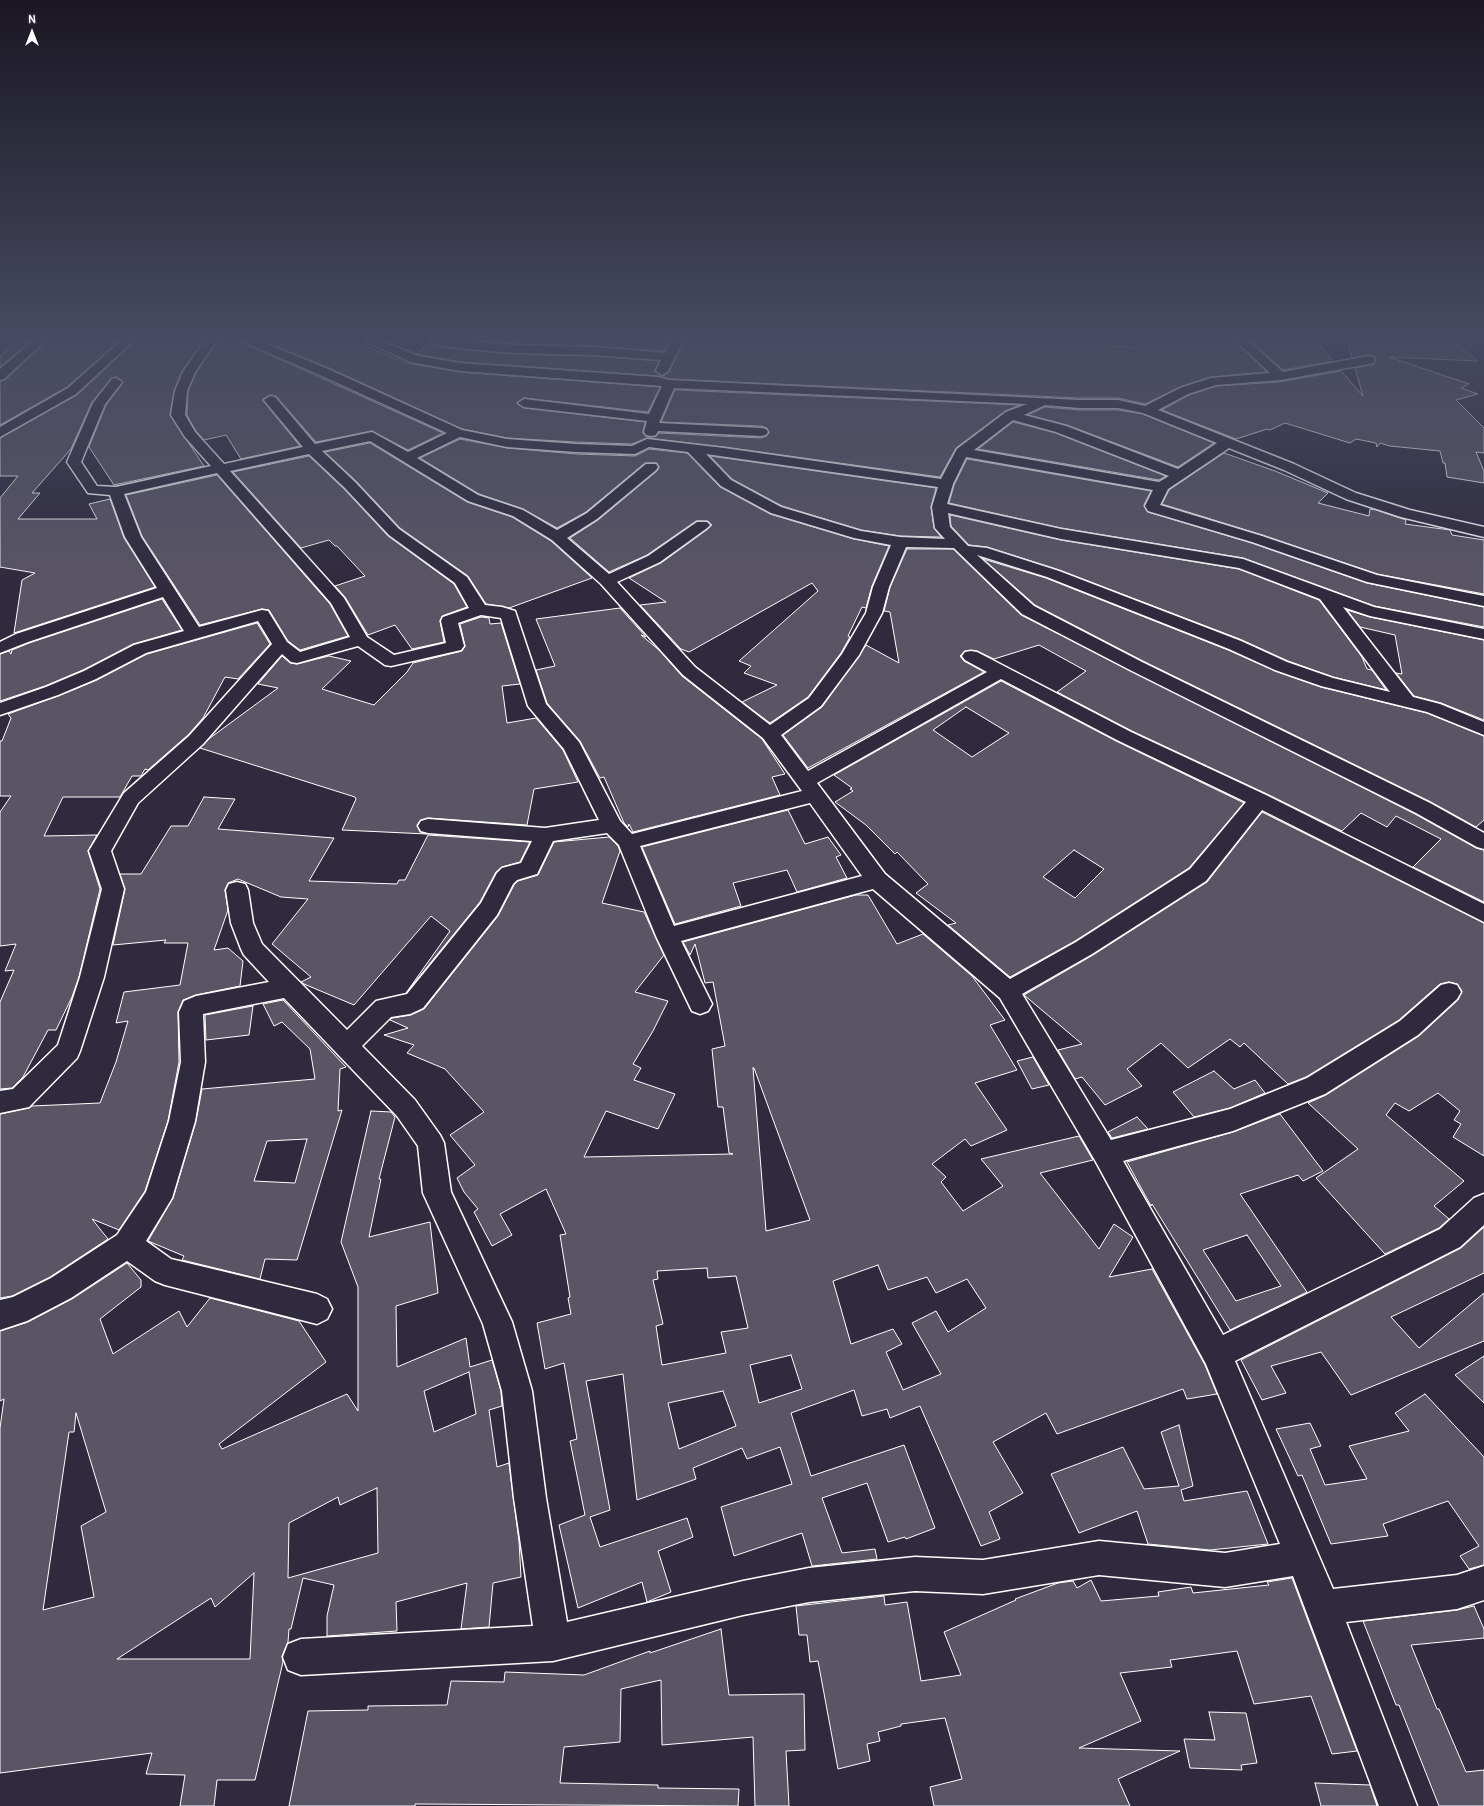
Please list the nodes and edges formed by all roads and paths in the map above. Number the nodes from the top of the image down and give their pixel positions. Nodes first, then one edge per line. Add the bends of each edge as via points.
1 (15, 424) edge
2 (89, 424) edge
3 (184, 424) edge
4 (291, 424) edge
5 (439, 424) edge
6 (653, 424) edge
7 (668, 424) edge
8 (999, 424) edge
9 (1042, 424) edge
10 (1183, 424) edge
11 (761, 432) dead end
12 (0, 433) edge
13 (458, 433) junction
14 (1228, 442) junction
15 (647, 443) junction
16 (692, 448) junction
17 (312, 449) junction
18 (962, 452) junction
19 (406, 458) junction
20 (651, 467) dead end
21 (221, 469) junction
22 (1180, 475) junction
23 (946, 484) junction
24 (1162, 487) junction
25 (116, 491) junction
26 (939, 507) junction
27 (702, 525) dead end
28 (1484, 532) edge
29 (557, 537) junction
30 (900, 542) junction
31 (961, 547) junction
32 (607, 581) junction
33 (167, 590) junction
34 (1326, 596) junction
35 (1484, 601) edge
36 (479, 610) junction
37 (194, 633) junction
38 (1484, 634) edge
39 (360, 640) junction
40 (280, 644) junction
41 (0, 648) edge
42 (971, 656) dead end
43 (1000, 672) junction
44 (1406, 701) junction
45 (0, 709) edge
46 (1484, 729) edge
47 (770, 734) junction
48 (809, 788) junction
49 (1259, 800) junction
50 (612, 825) junction
51 (428, 826) dead end
52 (545, 835) junction
53 (628, 842) junction
54 (1484, 842) edge
55 (877, 880) junction
56 (237, 890) dead end
57 (1484, 914) edge
58 (667, 936) junction
59 (290, 987) junction
60 (1008, 991) junction
61 (1449, 992) dead end
62 (700, 1004) dead end
63 (347, 1046) junction
64 (0, 1102) edge
65 (1105, 1154) junction
66 (1484, 1207) edge
67 (127, 1245) junction
68 (317, 1309) dead end
69 (0, 1315) edge
70 (1217, 1354) junction
71 (1302, 1557) junction
72 (1484, 1583) edge
73 (1323, 1607) junction
74 (553, 1643) junction
75 (301, 1657) dead end
76 (1398, 1806) edge

1 - 12 street
2 - 25 street via 74,462 93,490
3 - 21 street
4 - 17 street
5 - 13 street
6 - 15 street
7 - 11 street
8 - 18 street
9 - 22 street
10 - 14 street
13 - 15 street via 507,443 576,448 635,450
13 - 19 street
14 - 22 street
14 - 28 street via 1351,496 1406,514
15 - 16 street
16 - 23 street
16 - 30 street via 726,483 776,510 859,535
17 - 19 street via 372,436
17 - 21 street
17 - 36 street via 394,532 461,580
18 - 23 street
18 - 24 street
19 - 29 street via 473,498 518,513
20 - 29 street via 592,516
21 - 25 street
21 - 39 street via 338,601
22 - 24 street
23 - 26 street
24 - 35 street via 1152,506 1157,510 1257,539 1373,579
25 - 33 street via 133,537
26 - 31 street via 943,528
26 - 34 street via 1062,534 1243,564
27 - 32 street via 654,559
29 - 32 street
30 - 31 street
30 - 47 street via 881,587 874,613 850,655 815,702
31 - 44 street via 1053,574 1327,682
31 - 54 street via 1028,610 1423,808
32 - 47 street via 689,671
33 - 37 street
33 - 41 street
34 - 38 street via 1370,610
34 - 44 street
36 - 39 street via 449,621 455,646 390,661
36 - 50 street via 509,615 536,706 572,746
37 - 40 street via 262,615
37 - 45 street via 140,649 90,675
39 - 40 street via 297,658
40 - 64 street via 196,740 131,798 100,851 113,889 92,977 68,1051 20,1100
42 - 43 street
43 - 48 street
43 - 49 street via 1124,736
44 - 46 street via 1433,708
47 - 48 street
48 - 53 street
48 - 55 street
49 - 57 street
49 - 60 street via 1198,875 1084,948
50 - 52 street
50 - 53 street
51 - 52 street
52 - 63 street via 529,869 510,874 505,879 489,909 415,1001 384,1008
53 - 58 street
55 - 58 street
55 - 60 street
56 - 59 street via 242,923 252,949
58 - 62 street
59 - 63 street
59 - 67 street via 192,1008 194,1062 182,1121 158,1198
60 - 65 street
61 - 65 street via 1409,1028 1316,1086 1233,1120
63 - 74 street via 406,1108 431,1143 437,1193 497,1322 518,1392 530,1498
65 - 70 street
66 - 70 street via 1450,1238
67 - 68 street via 165,1271
67 - 69 street via 61,1288 17,1311
70 - 71 street
71 - 73 street
71 - 74 street via 1225,1570 1099,1558 983,1577 914,1574 810,1585 743,1598
72 - 73 street via 1457,1592
73 - 76 street
74 - 75 street

